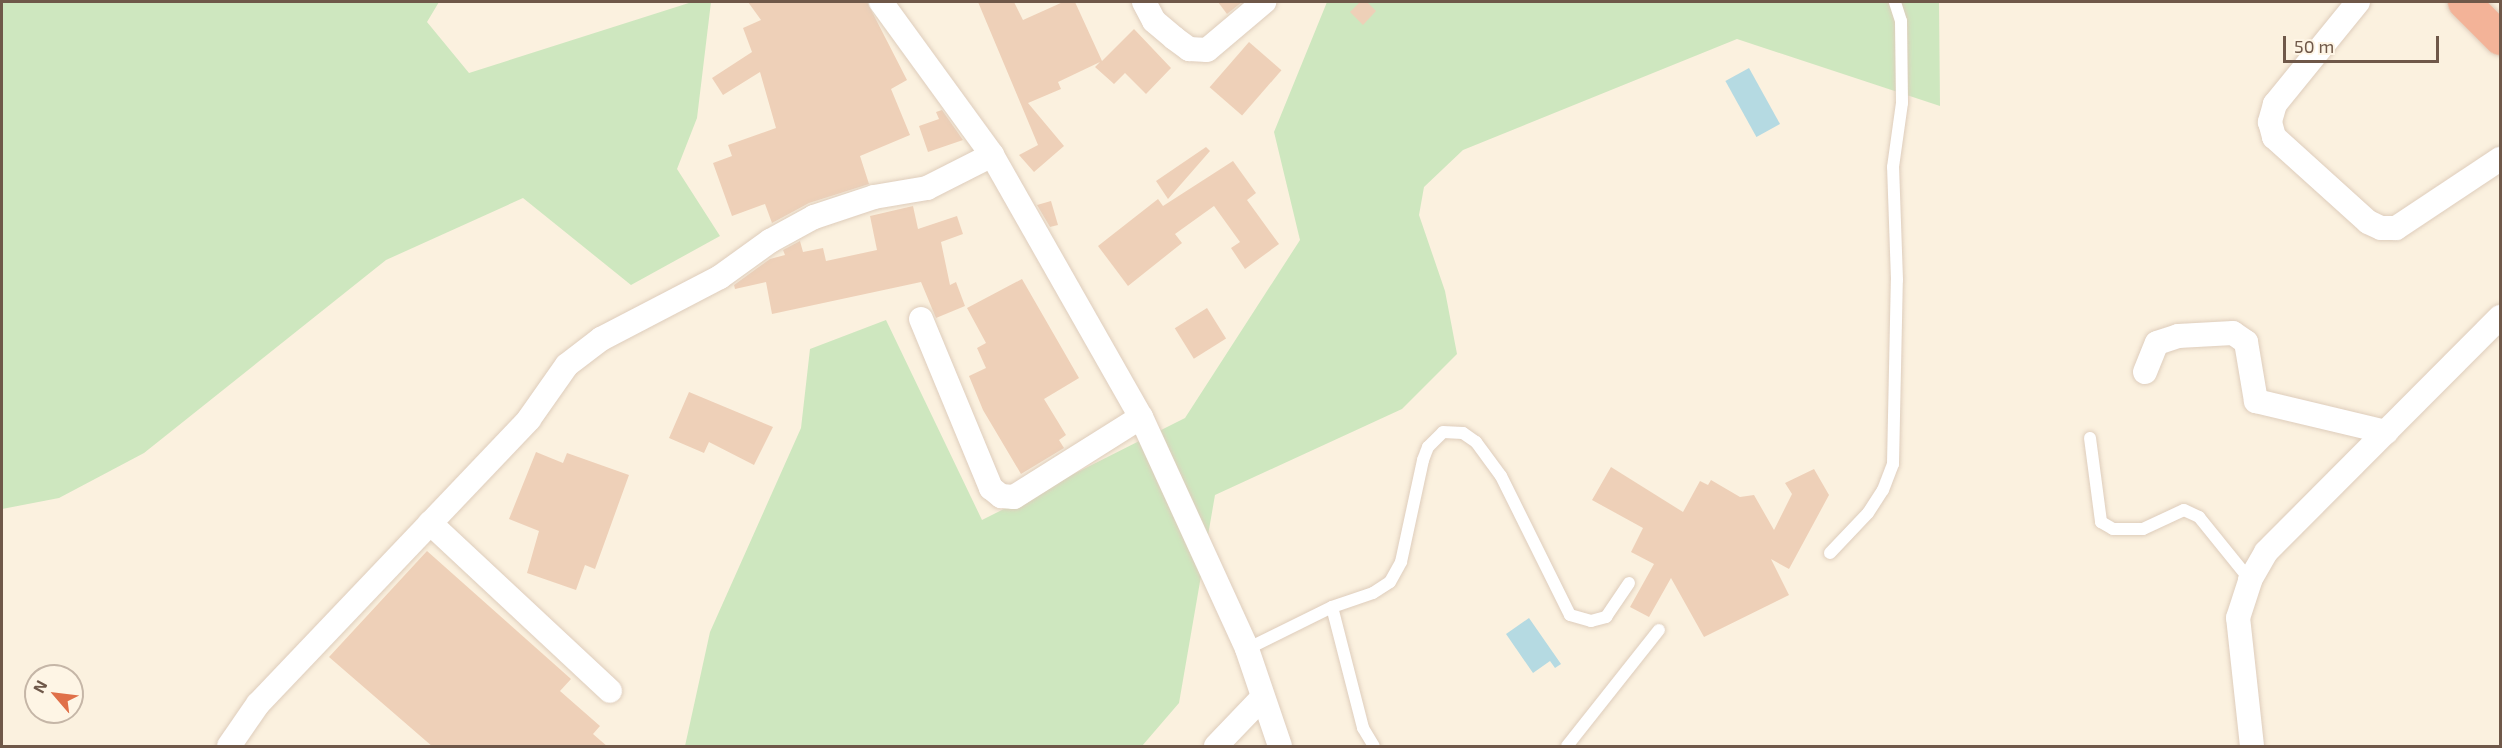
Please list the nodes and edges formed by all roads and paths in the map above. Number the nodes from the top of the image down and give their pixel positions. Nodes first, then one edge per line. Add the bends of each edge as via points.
1 (881, 2) edge
2 (1144, 2) edge
3 (1264, 2) edge
4 (1895, 2) edge
5 (2358, 2) edge
6 (2464, 2) edge
7 (2500, 39) edge
8 (992, 155) junction
9 (2500, 159) edge
10 (2500, 317) edge
11 (921, 319) dead end
12 (2145, 372) dead end
13 (1141, 417) junction
14 (2386, 432) junction
15 (2090, 438) dead end
16 (430, 523) junction
17 (1830, 554) dead end
18 (2250, 580) junction
19 (1629, 583) dead end
20 (1332, 607) junction
21 (1659, 630) dead end
22 (1247, 649) junction
23 (610, 691) dead end
24 (1262, 698) junction
25 (235, 745) edge
26 (1216, 747) edge
27 (1280, 747) edge
28 (1374, 747) edge
29 (1567, 747) edge
30 (2252, 747) edge

1 - 8 street
2 - 3 street via 1154,21 1174,38 1189,49 1207,50
4 - 17 lane via 1901,21 1902,103 1893,178 1897,280 1893,464 1868,513
5 - 9 street via 2275,104 2270,122 2274,137 2368,222 2381,228 2396,228
6 - 7 highway
8 - 13 street
8 - 16 street via 927,188 874,197 814,218 770,241 720,278 601,339 567,365 530,419
10 - 14 street
11 - 13 street via 991,489 1001,496 1014,497
12 - 14 street via 2157,343 2178,336 2233,333 2246,342 2256,401
13 - 22 street
14 - 18 street via 2266,552
15 - 18 lane via 2101,522 2113,529 2143,530 2184,510 2199,517
16 - 23 street
16 - 25 street via 258,704
18 - 30 street via 2238,618
19 - 20 lane via 1606,616 1591,621 1570,615 1501,476 1476,442 1463,433 1443,432 1428,447 1423,460 1401,562 1390,582 1373,593
20 - 22 lane
20 - 28 lane via 1363,728
21 - 29 lane
22 - 24 street
24 - 26 street
24 - 27 street

